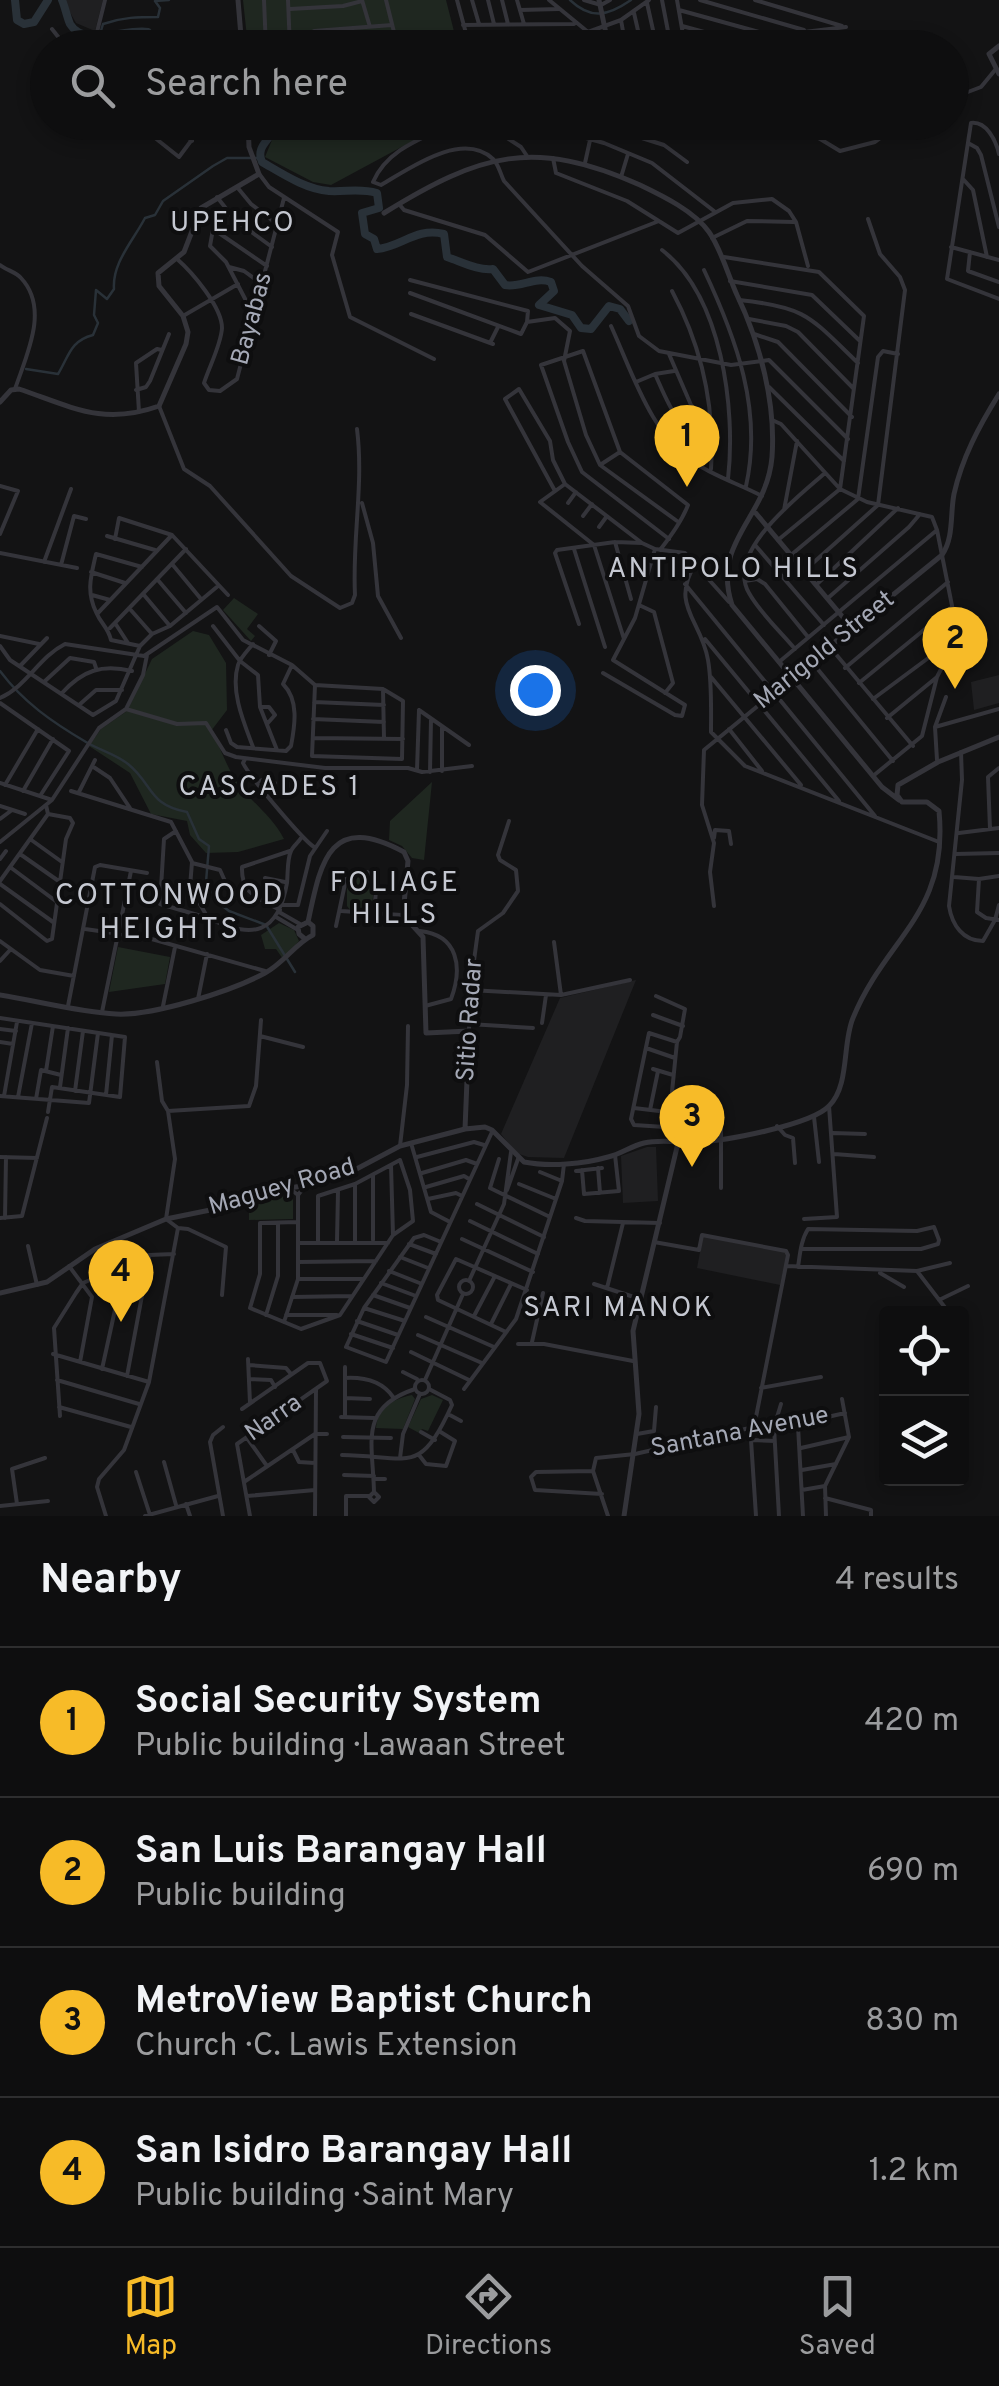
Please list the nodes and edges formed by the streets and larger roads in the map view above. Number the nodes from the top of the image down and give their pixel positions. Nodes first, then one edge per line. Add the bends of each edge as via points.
1 (105, 0) edge
2 (238, 0) edge
3 (264, 0) edge
4 (288, 0) edge
5 (386, 0) edge
6 (457, 0) edge
7 (472, 0) edge
8 (488, 0) edge
9 (502, 0) edge
10 (517, 0) edge
11 (550, 0) edge
12 (584, 0) edge
13 (610, 0) edge
14 (662, 0) edge
15 (678, 0) edge
16 (700, 0) edge
17 (755, 0) edge
18 (362, 1) edge
19 (648, 2) edge
20 (290, 9) junction
21 (559, 9) junction
22 (601, 9) edge
23 (520, 10) junction
24 (679, 10) junction
25 (633, 12) junction
26 (621, 20) junction
27 (508, 24) junction
28 (524, 24) junction
29 (576, 24) junction
30 (464, 25) junction
31 (479, 25) junction
32 (494, 25) junction
33 (392, 26) junction
34 (682, 26) junction
35 (370, 28) junction
36 (605, 28) junction
37 (98, 30) edge
38 (240, 30) edge
39 (265, 30) edge
40 (290, 30) edge
41 (333, 30) edge
42 (393, 30) edge
43 (465, 30) edge
44 (585, 30) edge
45 (596, 30) edge
46 (623, 30) edge
47 (638, 30) edge
48 (653, 30) edge
49 (667, 30) edge
50 (683, 30) edge
51 (697, 30) edge
52 (752, 30) edge
53 (802, 30) edge
54 (824, 30) edge
55 (999, 46) edge
56 (997, 72) edge
57 (969, 91) edge
58 (969, 136) edge
59 (158, 140) edge
60 (192, 140) edge
61 (250, 140) edge
62 (419, 140) edge
63 (509, 140) edge
64 (589, 140) joint
65 (648, 140) edge
66 (822, 140) edge
67 (878, 140) edge
68 (968, 140) edge
69 (968, 143) junction
70 (628, 154) junction
71 (999, 154) edge
72 (527, 156) junction
73 (553, 158) junction
74 (495, 161) junction
75 (687, 162) dead end
76 (584, 163) junction
77 (259, 174) junction
78 (622, 177) junction
79 (963, 179) junction
80 (237, 186) junction
81 (217, 197) junction
82 (284, 198) junction
83 (399, 204) junction
84 (225, 208) junction
85 (714, 211) junction
86 (384, 213) dead end
87 (868, 220) dead end
88 (660, 221) junction
89 (796, 222) junction
90 (700, 223) junction
91 (278, 224) junction
92 (999, 227) edge
93 (213, 229) junction
94 (712, 238) junction
95 (272, 246) junction
96 (952, 247) junction
97 (662, 250) dead end
98 (970, 252) junction
99 (573, 255) junction
100 (719, 257) junction
101 (988, 257) junction
102 (177, 259) junction
103 (999, 260) edge
104 (0, 265) edge
105 (228, 266) junction
106 (268, 266) junction
107 (809, 269) junction
108 (704, 270) dead end
109 (410, 280) dead end
110 (730, 281) junction
111 (999, 282) edge
112 (238, 284) junction
113 (263, 286) junction
114 (672, 291) dead end
115 (410, 293) dead end
116 (210, 300) junction
117 (739, 300) junction
118 (999, 300) edge
119 (411, 314) dead end
120 (183, 316) junction
121 (256, 318) junction
122 (749, 319) junction
123 (528, 322) junction
124 (611, 326) dead end
125 (498, 327) junction
126 (169, 334) dead end
127 (754, 334) junction
128 (860, 341) junction
129 (162, 350) junction
130 (669, 354) junction
131 (898, 354) junction
132 (563, 355) junction
133 (434, 359) dead end
134 (700, 360) junction
135 (760, 361) junction
136 (858, 363) junction
137 (722, 364) junction
138 (742, 365) junction
139 (676, 371) junction
140 (654, 374) junction
141 (636, 382) junction
142 (765, 384) junction
143 (15, 388) junction
144 (136, 390) junction
145 (855, 390) junction
146 (999, 394) edge
147 (0, 402) edge
148 (159, 406) junction
149 (139, 412) junction
150 (852, 417) junction
151 (772, 420) junction
152 (712, 428) junction
153 (357, 429) dead end
154 (848, 439) junction
155 (797, 441) junction
156 (712, 447) junction
157 (620, 452) junction
158 (845, 462) junction
159 (600, 464) junction
160 (711, 471) junction
161 (825, 473) junction
162 (728, 479) junction
163 (565, 484) junction
164 (0, 486) edge
165 (746, 487) junction
166 (72, 489) dead end
167 (840, 489) junction
168 (556, 491) junction
169 (576, 492) junction
170 (762, 496) junction
171 (360, 499) junction
172 (858, 499) junction
173 (0, 503) edge
174 (568, 504) dead end
175 (592, 504) junction
176 (878, 505) junction
177 (11, 507) junction
178 (898, 508) junction
179 (784, 510) junction
180 (754, 511) junction
181 (920, 514) junction
182 (583, 516) dead end
183 (607, 516) junction
184 (58, 520) junction
185 (86, 520) dead end
186 (2, 522) edge
187 (679, 522) junction
188 (70, 525) junction
189 (768, 527) junction
190 (599, 528) dead end
191 (938, 530) junction
192 (0, 534) edge
193 (172, 534) junction
194 (107, 536) dead end
195 (115, 538) junction
196 (668, 540) junction
197 (778, 540) junction
198 (614, 542) junction
199 (642, 542) junction
200 (594, 545) junction
201 (755, 545) junction
202 (186, 549) junction
203 (574, 549) junction
204 (658, 550) junction
205 (157, 551) junction
206 (54, 552) dead end
207 (0, 553) edge
208 (64, 554) junction
209 (791, 555) junction
210 (942, 555) junction
211 (44, 562) junction
212 (696, 563) junction
213 (172, 564) junction
214 (61, 565) junction
215 (142, 567) junction
216 (77, 568) dead end
217 (804, 570) junction
218 (91, 572) junction
219 (157, 580) junction
220 (745, 581) junction
221 (948, 582) junction
222 (126, 584) junction
223 (685, 584) junction
224 (816, 585) junction
225 (218, 586) junction
226 (143, 594) junction
227 (92, 595) junction
228 (228, 595) dead end
229 (631, 599) dead end
230 (827, 599) junction
231 (110, 600) junction
232 (202, 600) junction
233 (639, 605) junction
234 (732, 606) junction
235 (952, 607) junction
236 (129, 608) junction
237 (97, 614) junction
238 (186, 614) junction
239 (840, 614) junction
240 (115, 622) junction
241 (579, 624) dead end
242 (170, 626) junction
243 (213, 626) dead end
244 (259, 626) dead end
245 (824, 626) junction
246 (110, 628) junction
247 (852, 628) junction
248 (152, 634) junction
249 (0, 636) edge
250 (702, 636) junction
251 (958, 636) junction
252 (48, 638) dead end
253 (401, 638) dead end
254 (809, 638) junction
255 (624, 639) junction
256 (251, 643) junction
257 (39, 644) junction
258 (128, 644) junction
259 (0, 646) edge
260 (140, 646) junction
261 (829, 646) junction
262 (605, 647) dead end
263 (795, 649) junction
264 (269, 654) junction
265 (147, 655) junction
266 (135, 657) junction
267 (240, 661) junction
268 (811, 661) junction
269 (779, 662) junction
270 (20, 666) junction
271 (292, 666) junction
272 (845, 668) junction
273 (96, 669) junction
274 (132, 671) junction
275 (32, 672) junction
276 (602, 673) dead end
277 (710, 676) junction
278 (938, 677) junction
279 (792, 678) junction
280 (46, 681) junction
281 (858, 683) junction
282 (315, 685) junction
283 (122, 690) junction
284 (384, 690) junction
285 (775, 692) junction
286 (62, 693) junction
287 (665, 693) junction
288 (946, 697) dead end
289 (872, 700) junction
290 (0, 701) edge
291 (314, 702) junction
292 (79, 704) junction
293 (384, 705) junction
294 (760, 705) junction
295 (260, 707) junction
296 (126, 708) junction
297 (999, 710) edge
298 (746, 716) junction
299 (887, 718) junction
300 (314, 719) junction
301 (431, 719) junction
302 (384, 722) junction
303 (267, 724) junction
304 (442, 726) junction
305 (934, 727) junction
306 (38, 728) junction
307 (730, 728) junction
308 (226, 730) dead end
309 (999, 737) edge
310 (313, 738) junction
311 (53, 739) junction
312 (384, 739) junction
313 (402, 739) junction
314 (716, 740) junction
315 (469, 745) dead end
316 (913, 746) junction
317 (254, 749) junction
318 (278, 751) junction
319 (961, 752) junction
320 (246, 759) junction
321 (893, 762) junction
322 (938, 762) junction
323 (472, 766) dead end
324 (999, 768) edge
325 (418, 770) junction
326 (442, 771) junction
327 (430, 772) junction
328 (765, 774) junction
329 (873, 776) junction
330 (257, 783) junction
331 (2, 784) edge
332 (804, 789) junction
333 (23, 790) junction
334 (40, 796) junction
335 (271, 797) junction
336 (52, 800) junction
337 (899, 800) junction
338 (46, 805) junction
339 (842, 805) junction
340 (0, 806) edge
341 (130, 808) junction
342 (12, 810) junction
343 (25, 814) dead end
344 (48, 814) junction
345 (0, 820) edge
346 (878, 820) junction
347 (509, 821) dead end
348 (999, 828) edge
349 (990, 829) junction
350 (176, 831) junction
351 (328, 831) dead end
352 (958, 833) junction
353 (300, 838) junction
354 (30, 839) junction
355 (0, 842) edge
356 (938, 842) junction
357 (714, 843) junction
358 (731, 844) dead end
359 (314, 847) junction
360 (291, 851) junction
361 (6, 852) dead end
362 (999, 853) edge
363 (20, 854) junction
364 (955, 854) junction
365 (0, 859) edge
366 (62, 862) junction
367 (192, 862) junction
368 (10, 867) junction
369 (131, 871) junction
370 (147, 873) dead end
371 (954, 876) junction
372 (999, 876) edge
373 (265, 878) dead end
374 (979, 879) junction
375 (0, 882) edge
376 (60, 882) junction
377 (287, 883) junction
378 (246, 890) junction
379 (57, 902) junction
380 (0, 904) edge
381 (999, 905) edge
382 (714, 906) dead end
383 (341, 910) junction
384 (280, 911) junction
385 (374, 915) junction
386 (403, 915) junction
387 (208, 918) junction
388 (997, 920) edge
389 (54, 922) junction
390 (302, 925) junction
391 (336, 926) dead end
392 (85, 929) junction
393 (420, 932) junction
394 (118, 934) junction
395 (304, 938) junction
396 (0, 940) edge
397 (554, 942) dead end
398 (176, 945) junction
399 (11, 949) junction
400 (207, 953) junction
401 (0, 961) edge
402 (268, 972) junction
403 (74, 976) junction
404 (630, 980) dead end
405 (16, 986) dead end
406 (470, 990) junction
407 (0, 995) edge
408 (546, 995) junction
409 (561, 995) junction
410 (656, 996) dead end
411 (14, 997) junction
412 (198, 999) junction
413 (68, 1006) junction
414 (163, 1006) junction
415 (425, 1006) junction
416 (102, 1012) junction
417 (653, 1015) dead end
418 (0, 1018) edge
419 (18, 1020) junction
420 (261, 1020) dead end
421 (32, 1023) junction
422 (542, 1023) dead end
423 (53, 1026) junction
424 (408, 1026) dead end
425 (683, 1026) junction
426 (68, 1028) junction
427 (469, 1028) junction
428 (533, 1028) dead end
429 (0, 1029) edge
430 (16, 1031) junction
431 (83, 1031) junction
432 (98, 1033) junction
433 (112, 1036) junction
434 (260, 1036) junction
435 (0, 1042) edge
436 (676, 1042) junction
437 (13, 1044) junction
438 (302, 1047) dead end
439 (646, 1048) junction
440 (0, 1055) edge
441 (11, 1057) junction
442 (675, 1058) junction
443 (157, 1062) dead end
444 (0, 1069) edge
445 (8, 1071) junction
446 (46, 1072) junction
447 (62, 1075) junction
448 (674, 1075) junction
449 (60, 1088) junction
450 (75, 1090) junction
451 (90, 1093) junction
452 (106, 1095) junction
453 (2, 1096) edge
454 (18, 1097) junction
455 (36, 1099) junction
456 (50, 1099) junction
457 (829, 1106) junction
458 (634, 1108) junction
459 (708, 1109) dead end
460 (650, 1110) junction
461 (659, 1111) dead end
462 (168, 1112) junction
463 (814, 1115) junction
464 (778, 1126) junction
465 (465, 1129) junction
466 (492, 1130) junction
467 (644, 1132) junction
468 (832, 1133) junction
469 (866, 1134) dead end
470 (723, 1140) junction
471 (411, 1143) junction
472 (642, 1143) junction
473 (678, 1143) junction
474 (400, 1146) junction
475 (485, 1146) junction
476 (511, 1152) junction
477 (616, 1154) junction
478 (834, 1154) junction
479 (874, 1156) dead end
480 (3, 1157) edge
481 (416, 1157) junction
482 (37, 1158) junction
483 (518, 1159) junction
484 (499, 1160) dead end
485 (819, 1162) dead end
486 (564, 1163) junction
487 (795, 1163) dead end
488 (477, 1164) junction
489 (392, 1165) junction
490 (422, 1172) junction
491 (540, 1172) dead end
492 (373, 1175) junction
493 (470, 1179) junction
494 (562, 1181) junction
495 (355, 1184) junction
496 (519, 1184) dead end
497 (305, 1186) junction
498 (426, 1187) junction
499 (289, 1188) junction
500 (720, 1188) dead end
501 (338, 1191) junction
502 (506, 1193) junction
503 (600, 1193) junction
504 (462, 1196) junction
505 (298, 1197) junction
506 (428, 1199) junction
507 (556, 1199) junction
508 (478, 1204) dead end
509 (500, 1214) junction
510 (550, 1217) junction
511 (3, 1218) edge
512 (576, 1218) dead end
513 (166, 1219) junction
514 (804, 1220) dead end
515 (278, 1222) junction
516 (298, 1222) junction
517 (450, 1222) junction
518 (470, 1222) dead end
519 (624, 1223) junction
520 (660, 1223) junction
521 (178, 1228) junction
522 (492, 1232) junction
523 (393, 1235) junction
524 (544, 1237) junction
525 (462, 1240) dead end
526 (318, 1242) junction
527 (337, 1242) junction
528 (355, 1242) junction
529 (441, 1242) junction
530 (654, 1242) junction
531 (298, 1243) junction
532 (373, 1243) junction
533 (388, 1243) junction
534 (409, 1244) junction
535 (28, 1246) dead end
536 (801, 1249) junction
537 (484, 1250) junction
538 (174, 1254) junction
539 (436, 1254) junction
540 (538, 1254) junction
541 (150, 1256) junction
542 (400, 1256) junction
543 (376, 1261) junction
544 (298, 1262) junction
545 (950, 1262) dead end
546 (69, 1266) junction
547 (786, 1266) junction
548 (798, 1266) junction
549 (475, 1267) junction
550 (119, 1268) junction
551 (429, 1268) junction
552 (388, 1271) junction
553 (876, 1271) junction
554 (917, 1271) junction
555 (533, 1272) junction
556 (495, 1276) junction
557 (298, 1279) junction
558 (364, 1279) junction
559 (469, 1281) junction
560 (83, 1283) junction
561 (381, 1283) junction
562 (422, 1284) junction
563 (512, 1284) junction
564 (594, 1284) dead end
565 (37, 1286) junction
566 (968, 1286) dead end
567 (904, 1287) dead end
568 (607, 1288) junction
569 (527, 1290) junction
570 (0, 1293) edge
571 (543, 1293) dead end
572 (463, 1294) junction
573 (222, 1295) dead end
574 (372, 1295) junction
575 (292, 1296) junction
576 (353, 1296) junction
577 (416, 1296) junction
578 (640, 1300) junction
579 (939, 1300) junction
580 (944, 1306) edge
581 (364, 1308) junction
582 (411, 1308) junction
583 (456, 1310) junction
584 (266, 1314) junction
585 (286, 1315) junction
586 (340, 1315) junction
587 (426, 1318) dead end
588 (474, 1318) junction
589 (357, 1320) junction
590 (405, 1321) junction
591 (284, 1322) junction
592 (491, 1325) junction
593 (448, 1328) junction
594 (506, 1332) junction
595 (352, 1334) junction
596 (398, 1335) junction
597 (418, 1335) dead end
598 (532, 1343) junction
599 (518, 1344) dead end
600 (440, 1345) junction
601 (494, 1347) junction
602 (392, 1348) junction
603 (410, 1352) dead end
604 (53, 1354) junction
605 (633, 1361) junction
606 (80, 1362) junction
607 (482, 1363) junction
608 (432, 1364) junction
609 (345, 1367) dead end
610 (332, 1368) dead end
611 (102, 1369) junction
612 (403, 1372) dead end
613 (324, 1373) junction
614 (291, 1374) junction
615 (127, 1376) junction
616 (821, 1377) dead end
617 (345, 1378) junction
618 (250, 1379) junction
619 (56, 1380) junction
620 (418, 1380) junction
621 (425, 1380) junction
622 (469, 1380) junction
623 (149, 1382) junction
624 (275, 1387) junction
625 (761, 1388) junction
626 (316, 1389) junction
627 (429, 1389) junction
628 (464, 1389) dead end
629 (418, 1391) junction
630 (393, 1397) junction
631 (345, 1398) junction
632 (370, 1399) dead end
633 (842, 1400) dead end
634 (250, 1403) junction
635 (139, 1404) junction
636 (782, 1404) dead end
637 (58, 1407) junction
638 (656, 1407) dead end
639 (242, 1409) dead end
640 (845, 1413) junction
641 (448, 1414) junction
642 (60, 1416) dead end
643 (374, 1418) junction
644 (461, 1421) dead end
645 (797, 1424) junction
646 (224, 1426) dead end
647 (131, 1427) junction
648 (754, 1427) junction
649 (774, 1427) junction
650 (439, 1430) junction
651 (422, 1432) dead end
652 (316, 1434) junction
653 (327, 1434) dead end
654 (638, 1434) junction
655 (344, 1436) dead end
656 (247, 1437) junction
657 (374, 1438) junction
658 (391, 1438) dead end
659 (849, 1438) junction
660 (435, 1440) junction
661 (775, 1441) junction
662 (800, 1448) junction
663 (292, 1450) junction
664 (634, 1454) junction
665 (342, 1455) dead end
666 (419, 1456) junction
667 (45, 1458) dead end
668 (374, 1458) junction
669 (400, 1458) junction
670 (164, 1462) dead end
671 (315, 1463) junction
672 (839, 1464) junction
673 (268, 1466) junction
674 (802, 1470) junction
675 (593, 1471) junction
676 (136, 1472) dead end
677 (344, 1475) dead end
678 (374, 1478) junction
679 (385, 1479) dead end
680 (244, 1482) junction
681 (825, 1486) junction
682 (315, 1490) junction
683 (802, 1490) junction
684 (602, 1494) junction
685 (218, 1496) junction
686 (247, 1496) junction
687 (824, 1498) junction
688 (48, 1500) dead end
689 (18, 1504) junction
690 (186, 1504) junction
691 (0, 1506) edge
692 (176, 1506) junction
693 (871, 1513) edge
694 (148, 1515) edge
695 (106, 1516) edge
696 (190, 1516) edge
697 (223, 1516) edge
698 (250, 1516) edge
699 (315, 1516) edge
700 (348, 1516) edge
701 (608, 1516) edge
702 (624, 1516) edge
703 (756, 1516) edge
704 (779, 1516) edge
705 (803, 1516) edge
706 (826, 1516) edge

1 - 37 street
2 - 38 street
3 - 39 street
4 - 20 street
5 - 33 street
6 - 30 street
7 - 31 street
8 - 32 street
9 - 27 street
10 - 23 street
11 - 21 street
12 - 22 street
13 - 22 street
14 - 49 street
15 - 24 street
16 - 53 street
17 - 54 street via 846,27
18 - 20 street
18 - 35 street
19 - 25 street
19 - 48 street
20 - 40 street
21 - 23 street
21 - 29 street
22 - 36 street
23 - 28 street
24 - 34 street
24 - 52 street
25 - 26 street
25 - 47 street
26 - 36 street
26 - 46 street
27 - 28 street
27 - 32 street
28 - 29 street
29 - 44 street
30 - 31 street
30 - 43 street
31 - 32 street
33 - 35 street
33 - 42 street
34 - 50 street
34 - 51 street
35 - 41 street
36 - 45 street
55 - 56 street via 989,54
56 - 57 street
58 - 71 street via 971,123 978,122
59 - 60 street via 179,156
61 - 77 street
62 - 74 street via 393,153 372,182 381,185 456,148
63 - 72 street
64 - 70 street
64 - 76 street
65 - 75 street
66 - 67 street via 840,151
68 - 69 street
69 - 79 street
69 - 92 street via 981,155
70 - 78 street
70 - 85 street via 652,163
72 - 73 street
72 - 74 street
73 - 76 street
73 - 88 street via 556,173
74 - 83 street
74 - 99 street via 504,181
76 - 78 street
77 - 80 street
77 - 82 street
78 - 90 street
79 - 96 street
79 - 101 street via 973,190
80 - 81 street
80 - 91 street
81 - 84 street
81 - 102 street via 199,211
82 - 91 street, Bayabas
82 - 133 street via 338,232 332,256 350,318
83 - 86 street
83 - 99 street via 484,235 528,272
84 - 93 street
84 - 95 street
85 - 89 street via 772,200
85 - 90 street
87 - 131 street via 880,254 904,284
88 - 90 street via 678,233
88 - 99 street
89 - 94 street via 747,222
89 - 107 street
90 - 94 street
91 - 95 street, Bayabas
93 - 105 street via 210,246
93 - 106 street
94 - 100 street
95 - 106 street, Bayabas
96 - 98 street
96 - 118 street via 946,279
97 - 137 street via 702,303
98 - 101 street
98 - 111 street via 968,271
99 - 130 street via 628,306 639,336
100 - 107 street
100 - 110 street
101 - 103 street
102 - 116 street, Bayabas
102 - 120 street via 157,279
104 - 143 street via 20,276 32,302 30,354
105 - 112 street
105 - 113 street
106 - 113 street, Bayabas
107 - 128 street via 864,316
108 - 138 street
109 - 123 street via 528,311
110 - 117 street
110 - 128 street via 812,295
112 - 116 street
112 - 121 street
113 - 121 street, Bayabas
114 - 134 street
115 - 125 street
116 - 120 street
116 - 121 street, Bayabas via 222,328 204,383 209,390 220,392 238,379
117 - 122 street
117 - 136 street via 803,312
119 - 125 street via 492,344
120 - 148 street via 188,340
122 - 127 street
122 - 145 street via 798,332
123 - 125 street via 521,334
123 - 132 street via 560,320 570,331
124 - 141 street
126 - 129 street
127 - 135 street
127 - 150 street via 778,342
128 - 136 street
129 - 144 street via 150,381
129 - 144 street via 138,360
130 - 134 street
130 - 139 street
131 - 172 street via 883,351 878,357
131 - 176 street
132 - 157 street via 583,351
132 - 159 street
132 - 196 street via 542,365 582,472
134 - 137 street
134 - 152 street
135 - 138 street
135 - 142 street
135 - 154 street via 776,365
136 - 145 street
137 - 138 street
137 - 162 street via 732,436
138 - 165 street via 751,432
139 - 140 street
139 - 152 street via 691,405
140 - 141 street
140 - 156 street via 688,433
141 - 160 street via 662,433
142 - 151 street
142 - 158 street
143 - 147 street
143 - 149 street via 111,416
144 - 149 street
145 - 150 street
146 - 210 street via 962,466
148 - 149 street
148 - 171 street via 184,469 210,486 291,576 340,608 354,599
150 - 154 street
151 - 155 street
151 - 170 street
152 - 156 street
153 - 171 street
154 - 158 street
155 - 161 street
155 - 179 street
156 - 160 street
157 - 159 street
157 - 187 street via 688,505
158 - 167 street
159 - 187 street
160 - 162 street
161 - 167 street
161 - 179 street
162 - 165 street
163 - 168 street
163 - 168 street via 522,390 506,396
163 - 169 street
164 - 177 street via 18,490
165 - 170 street
166 - 184 street
167 - 172 street
167 - 197 street
168 - 200 street via 541,504
169 - 174 street
169 - 175 street
170 - 180 street
171 - 253 street via 378,596
172 - 176 street
172 - 209 street
173 - 177 street
175 - 182 street
175 - 183 street
176 - 178 street
176 - 217 street
177 - 186 street
178 - 181 street
178 - 224 street
179 - 189 street
180 - 189 street
180 - 234 street via 726,562
181 - 191 street
181 - 230 street
183 - 190 street
183 - 199 street
184 - 188 street
184 - 211 street
185 - 188 street via 74,516
186 - 192 street
187 - 196 street
188 - 208 street
189 - 197 street
189 - 201 street
191 - 210 street
191 - 239 street
193 - 195 street via 119,518
193 - 202 street
193 - 205 street
194 - 195 street
195 - 205 street
196 - 204 street
197 - 209 street
198 - 199 street
198 - 200 street
198 - 229 street
199 - 204 street
200 - 203 street
200 - 255 street
201 - 220 street
201 - 245 street
202 - 213 street
202 - 225 street
203 - 241 street via 555,553
203 - 262 street
204 - 212 street
204 - 233 street
205 - 215 street
206 - 208 street
207 - 211 street
208 - 214 street
209 - 217 street
210 - 221 street
210 - 247 street, Marigold Street
211 - 214 street
212 - 223 street
212 - 234 street
213 - 219 street
213 - 232 street
214 - 216 street
215 - 218 street via 96,554
215 - 222 street
217 - 224 street
218 - 222 street
218 - 227 street
219 - 226 street
219 - 238 street
220 - 254 street via 764,584
220 - 263 street
221 - 235 street
221 - 272 street
222 - 231 street
223 - 250 street via 686,607
223 - 285 street
224 - 230 street
225 - 228 street
225 - 232 street
226 - 236 street
226 - 242 street
227 - 231 street
227 - 237 street
230 - 239 street
231 - 237 street
232 - 238 street
233 - 255 street
233 - 287 street via 654,612 673,684
234 - 269 street
235 - 251 street
235 - 281 street
236 - 240 street
236 - 248 street
237 - 246 street
238 - 242 street
239 - 245 street
239 - 247 street
240 - 246 street
240 - 258 street
242 - 248 street
243 - 267 street
244 - 264 street via 276,641
245 - 254 street
246 - 258 street via 111,640
247 - 261 street, Marigold Street
248 - 260 street
249 - 257 street
250 - 277 street
250 - 294 street
251 - 278 street
251 - 289 street
252 - 257 street
254 - 263 street
255 - 287 street via 612,660
256 - 264 street
256 - 265 street via 217,607
256 - 267 street
257 - 270 street
258 - 260 street
259 - 270 street
260 - 266 street
261 - 268 street, Marigold Street
261 - 272 street
263 - 269 street
264 - 271 street
265 - 266 street
265 - 296 street
266 - 274 street
266 - 275 street via 65,644
267 - 295 street via 258,675
267 - 317 street via 240,711
268 - 279 street, Marigold Street
268 - 321 street
269 - 279 street
270 - 275 street
271 - 282 street
271 - 318 street via 283,684 294,701 292,743
272 - 281 street
273 - 274 street
273 - 280 street via 94,662 70,658
273 - 286 street via 77,676
274 - 283 street
275 - 280 street
275 - 290 street
276 - 287 street via 682,716 686,704
277 - 298 street
277 - 314 street
278 - 299 street
278 - 316 street via 922,736
279 - 285 street, Marigold Street
279 - 329 street
280 - 286 street
281 - 289 street
282 - 284 street
282 - 291 street
283 - 292 street via 96,690
283 - 292 street via 94,715
284 - 293 street
284 - 313 street via 403,701
285 - 294 street, Marigold Street
285 - 346 street
286 - 292 street
288 - 305 street
289 - 299 street
290 - 306 street
291 - 293 street
291 - 300 street
293 - 302 street
294 - 298 street, Marigold Street
294 - 339 street
295 - 303 street
295 - 303 street via 273,710
296 - 320 street via 178,724 206,724 226,754
296 - 336 street via 99,728
297 - 305 street
298 - 307 street, Marigold Street
298 - 332 street
299 - 316 street
300 - 302 street
300 - 310 street
301 - 304 street
301 - 325 street via 419,710
301 - 327 street
302 - 312 street
303 - 318 street
304 - 315 street
304 - 326 street
305 - 322 street
306 - 311 street
306 - 331 street
307 - 314 street, Marigold Street
307 - 328 street
308 - 317 street via 237,747
309 - 319 street
310 - 312 street
310 - 313 street via 312,756 402,759
311 - 333 street
311 - 334 street via 68,751
312 - 313 street
314 - 328 street
314 - 357 street, Marigold Street via 706,746 702,806
316 - 321 street
317 - 318 street
319 - 322 street
319 - 352 street
320 - 325 street
320 - 330 street
321 - 329 street
322 - 337 street via 900,782
323 - 326 street
324 - 349 street via 988,778
325 - 327 street
326 - 327 street
328 - 332 street
329 - 337 street
330 - 335 street
330 - 335 street via 271,780
331 - 333 street
332 - 339 street
333 - 334 street
334 - 336 street
335 - 353 street
336 - 338 street
337 - 356 street via 936,807
338 - 344 street
338 - 355 street
339 - 346 street
340 - 342 street
341 - 341 street via 110,778 94,763 75,792
341 - 350 street via 166,820
342 - 343 street
342 - 345 street
344 - 354 street
344 - 366 street via 72,820
346 - 356 street
347 - 406 street, Sitio Radar via 498,855 516,870 518,891 478,931
348 - 349 street
349 - 352 street
350 - 367 street
350 - 387 street via 164,839 160,904
351 - 359 street
352 - 364 street
353 - 359 street
353 - 360 street
354 - 363 street
354 - 366 street
356 - 457 street via 926,902 848,1028 838,1092
357 - 358 street via 717,829 729,831
357 - 382 street
359 - 384 street via 298,905
360 - 377 street
360 - 378 street via 244,865
361 - 365 street
362 - 364 street
363 - 368 street
363 - 376 street
364 - 371 street
366 - 376 street
367 - 378 street via 220,870 239,898
367 - 387 street via 190,887
368 - 375 street
368 - 379 street
369 - 370 street
369 - 392 street via 97,865
369 - 394 street
371 - 374 street
371 - 388 street via 949,906 957,930 983,941
372 - 374 street
373 - 377 street
374 - 388 street via 977,912
375 - 389 street
376 - 379 street
377 - 384 street
378 - 384 street
379 - 389 street
380 - 389 street via 50,941
381 - 388 street
383 - 385 street
383 - 385 street via 346,879 359,871 377,878
383 - 391 street
384 - 387 street via 254,931
384 - 390 street
385 - 386 street
386 - 390 street via 404,852 386,841 350,839 324,860
386 - 393 street
390 - 395 street
390 - 395 street via 314,932
392 - 394 street
392 - 403 street
393 - 415 street
393 - 415 street via 447,941 458,963 451,998
394 - 398 street
394 - 416 street
395 - 402 street
396 - 399 street
397 - 409 street
398 - 400 street
398 - 414 street
399 - 401 street
399 - 403 street via 40,970
400 - 402 street
400 - 412 street
402 - 412 street
403 - 413 street
404 - 409 street
405 - 411 street
406 - 408 street
406 - 427 street, Sitio Radar
407 - 411 street
408 - 409 street
408 - 422 street
410 - 425 street via 684,1008
411 - 413 street
412 - 414 street
413 - 416 street
414 - 416 street
415 - 427 street via 424,1034
417 - 425 street
418 - 419 street
419 - 421 street
419 - 430 street
420 - 434 street
421 - 423 street
421 - 454 street
423 - 426 street
423 - 446 street
424 - 474 street
425 - 436 street
426 - 431 street
426 - 447 street
427 - 428 street
427 - 465 street, Sitio Radar
429 - 430 street
430 - 437 street
431 - 432 street
431 - 450 street
432 - 433 street
432 - 451 street
433 - 452 street
433 - 452 street via 125,1037 120,1097
434 - 438 street
434 - 462 street via 248,1106
435 - 437 street
436 - 439 street via 649,1033
436 - 442 street
437 - 441 street
439 - 442 street
439 - 458 street
440 - 441 street
441 - 445 street
442 - 448 street
443 - 462 street
444 - 445 street
445 - 453 street
446 - 447 street
446 - 455 street via 41,1070
447 - 449 street
448 - 460 street via 655,1070
448 - 467 street via 668,1125
449 - 450 street
449 - 456 street via 52,1087
450 - 451 street
451 - 452 street
451 - 456 street via 88,1104
453 - 454 street
454 - 455 street
455 - 456 street
456 - 482 street
457 - 463 street
457 - 468 street
458 - 460 street
458 - 467 street via 631,1122
459 - 470 street via 722,1119
460 - 461 street
462 - 513 street via 175,1168
463 - 464 street
463 - 485 street
464 - 470 street
464 - 487 street via 794,1138
465 - 466 street, Maguey Road
465 - 471 street, Maguey Road
466 - 475 street
466 - 476 street
467 - 472 street
468 - 469 street
468 - 478 street
470 - 473 street
470 - 500 street
471 - 474 street, Maguey Road
471 - 481 street
472 - 473 street
472 - 477 street
473 - 520 street
474 - 497 street, Maguey Road
475 - 481 street via 474,1142
475 - 488 street
476 - 483 street
476 - 502 street
477 - 486 street
477 - 503 street via 618,1191
478 - 479 street
478 - 514 street via 836,1216
480 - 482 street
480 - 511 street
481 - 490 street
482 - 511 street via 22,1216
483 - 486 street
483 - 502 street
484 - 502 street via 489,1185
486 - 494 street
488 - 490 street via 466,1160
488 - 493 street
489 - 492 street
489 - 523 street
489 - 523 street via 400,1160 413,1222
490 - 498 street
491 - 494 street
492 - 495 street
492 - 532 street
493 - 498 street
493 - 504 street
494 - 507 street
495 - 501 street
495 - 528 street
496 - 507 street
497 - 499 street, Maguey Road
497 - 505 street
498 - 506 street
499 - 505 street
499 - 513 street, Maguey Road
501 - 526 street via 318,1196
501 - 527 street
502 - 509 street
502 - 510 street
503 - 503 street via 600,1168 579,1170 584,1194
504 - 506 street
504 - 517 street
505 - 516 street
506 - 517 street via 434,1216
507 - 510 street
508 - 509 street
509 - 522 street
509 - 524 street
510 - 524 street
512 - 519 street
513 - 521 street
513 - 546 street, Maguey Road
515 - 516 street
515 - 584 street via 278,1276
515 - 584 street via 260,1223 260,1274 250,1308
516 - 531 street
517 - 529 street
518 - 522 street
519 - 520 street
519 - 568 street
520 - 530 street
521 - 538 street
521 - 573 street via 226,1247
522 - 537 street
522 - 540 street
523 - 533 street
524 - 540 street
525 - 537 street
526 - 527 street
526 - 531 street
527 - 528 street
528 - 532 street
529 - 534 street via 420,1235
529 - 539 street
530 - 547 street via 699,1250 702,1235 719,1238 786,1251
530 - 578 street
531 - 544 street
532 - 533 street
533 - 543 street
534 - 539 street
534 - 542 street
535 - 565 street
536 - 536 street via 811,1229 934,1227 940,1240 921,1249
536 - 548 street
537 - 549 street
537 - 555 street
538 - 541 street
538 - 623 street
539 - 551 street
540 - 555 street
541 - 550 street
541 - 615 street
542 - 551 street
542 - 552 street
543 - 544 street
543 - 558 street
544 - 557 street
545 - 554 street
546 - 560 street
546 - 565 street, Maguey Road
547 - 548 street
547 - 625 street
548 - 553 street
549 - 556 street
549 - 559 street
549 - 583 street via 456,1259 437,1296
550 - 560 street
550 - 611 street
551 - 562 street
552 - 561 street
552 - 562 street
553 - 554 street
553 - 567 street
554 - 579 street
555 - 569 street
556 - 563 street
556 - 588 street
557 - 558 street
557 - 575 street
558 - 576 street
559 - 572 street via 472,1290
559 - 572 street via 460,1284
560 - 604 street via 54,1328
560 - 606 street via 92,1297
561 - 574 street
561 - 577 street
562 - 577 street
563 - 569 street
563 - 592 street
564 - 568 street
565 - 570 street, Maguey Road
566 - 579 street
568 - 578 street
569 - 594 street
571 - 598 street
572 - 583 street
574 - 581 street
574 - 582 street
575 - 576 street
575 - 585 street
576 - 586 street
577 - 582 street
578 - 605 street
579 - 580 street
581 - 589 street
581 - 590 street
582 - 590 street
583 - 588 street
583 - 593 street
584 - 591 street
585 - 586 street
585 - 591 street
586 - 591 street via 301,1329
587 - 593 street
588 - 592 street
589 - 595 street
589 - 596 street
590 - 596 street
592 - 594 street
593 - 600 street
593 - 601 street
594 - 601 street
595 - 602 street
595 - 602 street via 346,1348 386,1362
596 - 602 street
597 - 600 street
598 - 599 street
598 - 605 street
600 - 607 street
600 - 608 street
601 - 607 street
603 - 608 street
604 - 606 street
604 - 619 street
605 - 654 street
606 - 611 street
607 - 622 street
608 - 621 street
608 - 622 street
609 - 617 street
610 - 613 street
611 - 615 street
612 - 620 street
613 - 614 street via 320,1363 308,1363
613 - 626 street via 328,1380
614 - 618 street via 248,1362
614 - 624 street
615 - 623 street
616 - 625 street
617 - 630 street via 381,1385
617 - 631 street
618 - 624 street via 271,1380
618 - 634 street
619 - 635 street
619 - 637 street
620 - 621 street
620 - 629 street
621 - 627 street
622 - 628 street
623 - 635 street
624 - 634 street
625 - 648 street
626 - 652 street, Narra
626 - 656 street, Narra
627 - 629 street
627 - 641 street via 452,1403
629 - 630 street
629 - 669 street
630 - 643 street
631 - 632 street
631 - 643 street via 343,1417
633 - 640 street
634 - 639 street
635 - 647 street
636 - 649 street
637 - 642 street
637 - 647 street
638 - 654 street via 654,1432
640 - 645 street, Santana Avenue
640 - 659 street
641 - 644 street
641 - 650 street
643 - 657 street
645 - 649 street, Santana Avenue
645 - 662 street
646 - 685 street via 210,1439
647 - 695 street via 124,1450 99,1479
648 - 649 street, Santana Avenue
648 - 664 street, Santana Avenue
649 - 661 street
650 - 660 street
650 - 666 street via 455,1441 446,1466 426,1464
651 - 660 street
652 - 653 street
652 - 663 street
652 - 671 street, Narra
654 - 664 street
655 - 657 street
656 - 673 street
656 - 680 street, Narra via 237,1444
657 - 658 street
657 - 668 street
659 - 662 street
659 - 672 street
660 - 666 street
661 - 703 street via 751,1440
661 - 704 street
662 - 674 street
663 - 671 street via 299,1462
663 - 673 street
664 - 675 street, Santana Avenue via 596,1458
664 - 702 street
665 - 668 street
666 - 669 street
667 - 689 street via 12,1470
668 - 669 street
668 - 678 street
670 - 692 street
671 - 682 street, Narra
672 - 674 street
672 - 681 street
673 - 680 street
674 - 683 street
675 - 684 street
675 - 684 street via 531,1477 535,1490
676 - 694 street
677 - 678 street
678 - 679 street
678 - 700 street via 372,1494 346,1496
680 - 686 street, Narra
681 - 683 street
681 - 687 street
682 - 686 street
682 - 699 street, Narra
683 - 705 street
684 - 701 street
685 - 690 street
685 - 697 street
686 - 698 street, Narra
687 - 693 street
687 - 706 street
688 - 689 street
689 - 691 street
690 - 692 street
690 - 696 street
692 - 694 street

